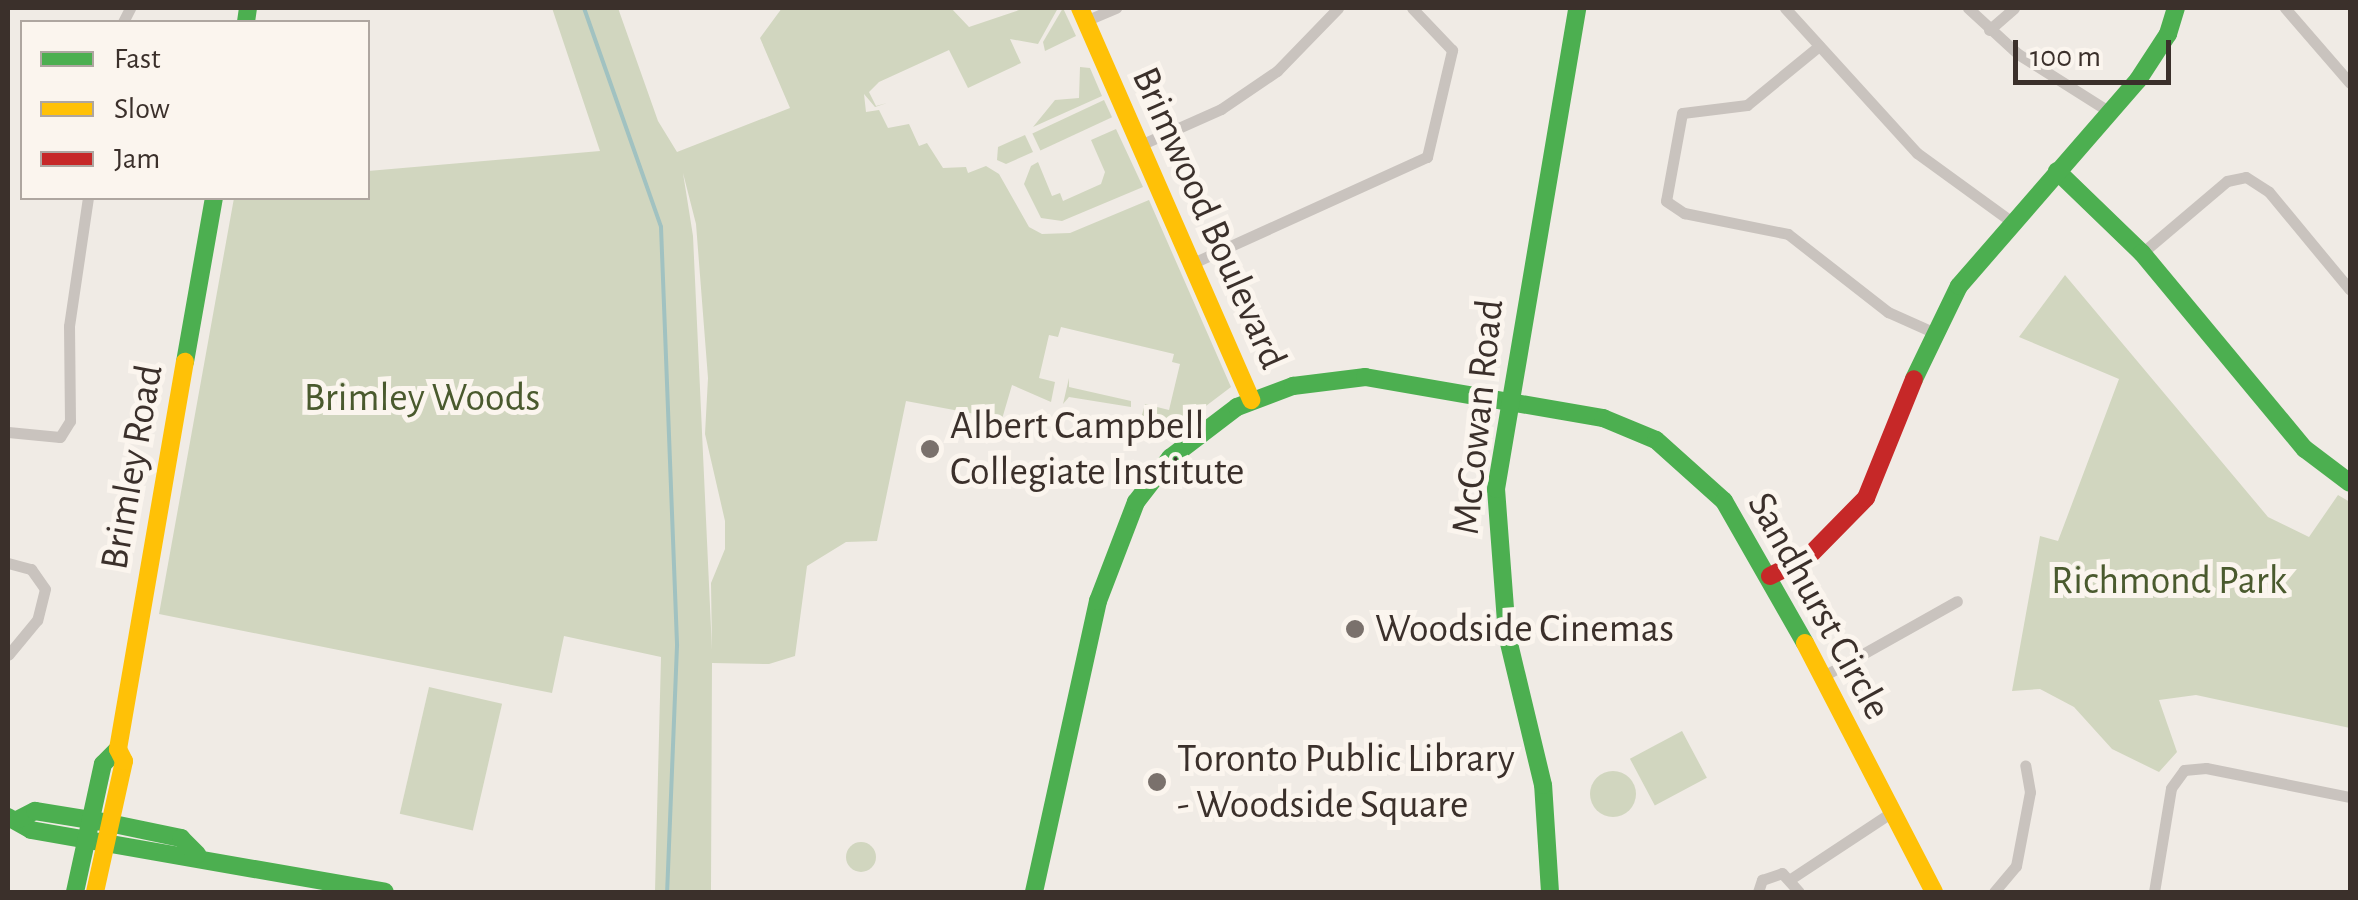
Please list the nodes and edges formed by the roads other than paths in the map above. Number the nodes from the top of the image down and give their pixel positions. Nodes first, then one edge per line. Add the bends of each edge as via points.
1 (1116, 8) edge
2 (1338, 8) edge
3 (1412, 8) edge
4 (1577, 8) edge
5 (1785, 8) edge
6 (1968, 8) edge
7 (2014, 8) edge
8 (2176, 8) edge
9 (2289, 9) edge
10 (1083, 14) edge
11 (1989, 30) junction
12 (1819, 46) junction
13 (2350, 83) edge
14 (2108, 112) junction
15 (1138, 146) junction
16 (2057, 171) junction
17 (88, 200) edge
18 (214, 200) edge
19 (2012, 222) junction
20 (2142, 253) junction
21 (1193, 263) junction
22 (2350, 290) edge
23 (1932, 332) junction
24 (1251, 400) junction
25 (1507, 400) junction
26 (8, 432) edge
27 (2350, 484) edge
28 (8, 563) edge
29 (1770, 576) junction
30 (1958, 600) dead end
31 (8, 655) edge
32 (1820, 678) junction
33 (118, 749) junction
34 (2026, 765) dead end
35 (2350, 798) edge
36 (1892, 812) junction
37 (13, 818) edge
38 (90, 820) junction
39 (110, 824) junction
40 (94, 842) junction
41 (197, 854) junction
42 (1792, 878) junction
43 (75, 892) edge
44 (94, 892) edge
45 (386, 892) edge
46 (1034, 892) edge
47 (1550, 892) edge
48 (1758, 892) edge
49 (1798, 892) edge
50 (1934, 892) edge
51 (1994, 892) edge
52 (2154, 892) edge

1 - 10 street
2 - 15 street via 1277,71 1221,110
3 - 21 street via 1452,50 1426,157
4 - 25 street, McCowan Road
5 - 12 street
6 - 11 street
7 - 11 street
8 - 14 street via 2156,54
9 - 13 street
10 - 15 street, Brimwood Boulevard
11 - 14 street
12 - 19 street via 1936,170
12 - 23 street via 1747,104 1682,112 1665,176 1666,201 1684,212 1788,234 1876,304
14 - 16 street
15 - 21 street, Brimwood Boulevard
16 - 19 street
16 - 20 street
17 - 26 street via 69,326 70,421 60,437
18 - 33 street, Brimley Road
19 - 23 street via 1959,286
20 - 22 street via 2226,180 2246,177 2269,192
20 - 27 street via 2305,450
21 - 24 street, Brimwood Boulevard
23 - 29 street via 1866,498 1808,557
24 - 25 street, Sandhurst Circle via 1293,386 1366,376
24 - 46 street, Sandhurst Circle via 1170,458 1124,522 1098,600
25 - 29 street, Sandhurst Circle via 1603,418 1656,440 1724,501
25 - 47 street, McCowan Road via 1496,552 1507,635 1543,785
28 - 31 street via 31,569 45,589 37,620
29 - 32 street, Sandhurst Circle
30 - 32 street
32 - 36 street, Sandhurst Circle
33 - 38 street, Brimley Road via 105,757
33 - 39 street, Brimley Road via 124,761
34 - 51 street via 2030,792 2016,866
35 - 52 street via 2206,768 2184,770 2171,788
36 - 42 street
36 - 50 street, Sandhurst Circle
37 - 38 street via 35,811
37 - 40 street via 31,830
38 - 39 street
38 - 40 street, Brimley Road
39 - 40 street, Brimley Road
39 - 41 street via 181,838
40 - 41 street
40 - 43 street, Brimley Road
40 - 44 street, Brimley Road
41 - 45 street
42 - 48 street via 1771,874
42 - 49 street

